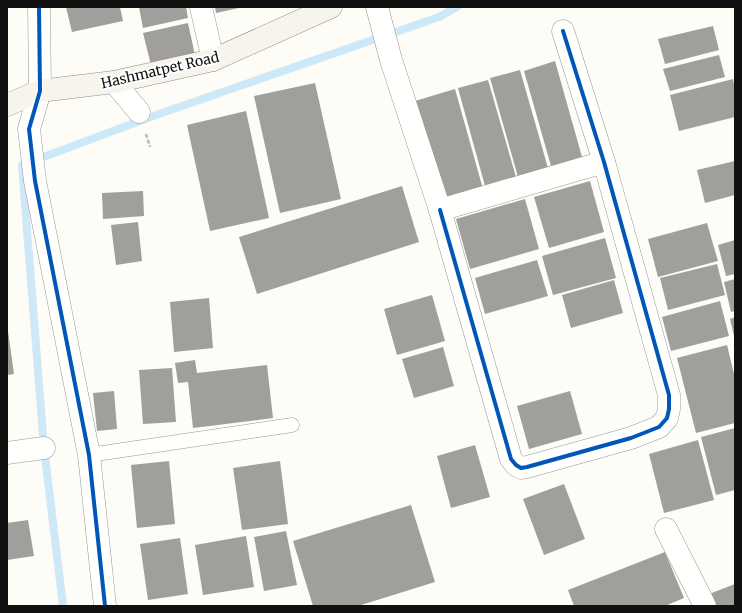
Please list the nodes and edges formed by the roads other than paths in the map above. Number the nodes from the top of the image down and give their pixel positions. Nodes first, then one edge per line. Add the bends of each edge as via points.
1 (38, 7) edge
2 (201, 7) edge
3 (331, 7) edge
4 (379, 14) edge
5 (563, 31) dead end
6 (213, 60) junction
7 (114, 82) junction
8 (40, 91) junction
9 (7, 105) edge
10 (139, 112) dead end
11 (604, 162) junction
12 (440, 210) junction
13 (292, 424) dead end
14 (44, 448) dead end
15 (7, 453) edge
16 (89, 456) junction
17 (666, 529) dead end
18 (105, 606) edge
19 (705, 606) edge

1 - 8 street
2 - 6 street
3 - 6 main road, Hashmatpet Road
4 - 12 street via 391,60
5 - 11 street
6 - 7 main road, Hashmatpet Road
7 - 8 main road, Hashmatpet Road
7 - 10 street
8 - 9 main road, Hashmatpet Road
8 - 16 street via 29,129 35,181
11 - 12 street
11 - 12 street via 669,395 667,418 659,427 631,438 527,467 521,468 516,465 511,459
13 - 16 lane
14 - 15 street
16 - 18 street
17 - 19 street

